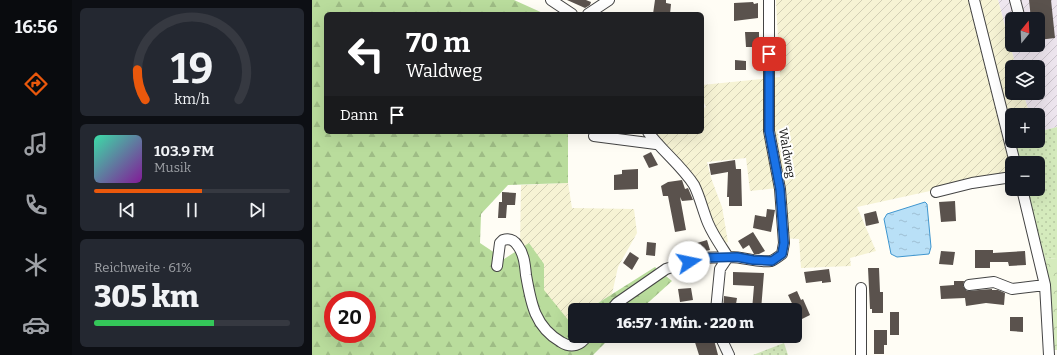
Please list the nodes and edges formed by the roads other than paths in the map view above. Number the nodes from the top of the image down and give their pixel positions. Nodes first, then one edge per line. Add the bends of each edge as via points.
1 (551, 0) edge
2 (609, 0) edge
3 (769, 0) edge
4 (974, 0) edge
5 (1015, 0) edge
6 (569, 12) edge
7 (591, 12) edge
8 (1018, 12) edge
9 (649, 134) edge
10 (594, 136) dead end
11 (656, 144) junction
12 (1013, 156) edge
13 (1005, 178) edge
14 (936, 192) dead end
15 (1024, 196) edge
16 (728, 257) junction
17 (497, 266) dead end
18 (969, 285) dead end
19 (1045, 285) junction
20 (861, 288) dead end
21 (617, 303) edge
22 (716, 303) edge
23 (581, 343) edge
24 (723, 343) edge
25 (729, 355) edge
26 (861, 355) edge
27 (1049, 355) edge

1 - 6 street
2 - 7 street
3 - 16 street, Waldweg via 769,131 780,189 784,243 782,254 772,261
4 - 12 street
5 - 8 street
9 - 11 street
10 - 11 street
11 - 16 street via 674,159 695,187 708,224
13 - 14 street via 972,182
15 - 19 street
16 - 21 street, Waldweg via 700,258 666,269
16 - 22 street via 720,269
17 - 23 street via 500,243 508,238 514,241 524,262 529,294 537,319 554,338 566,345 574,346
18 - 19 street via 994,282 1012,289
19 - 27 street
20 - 26 street
24 - 25 street

